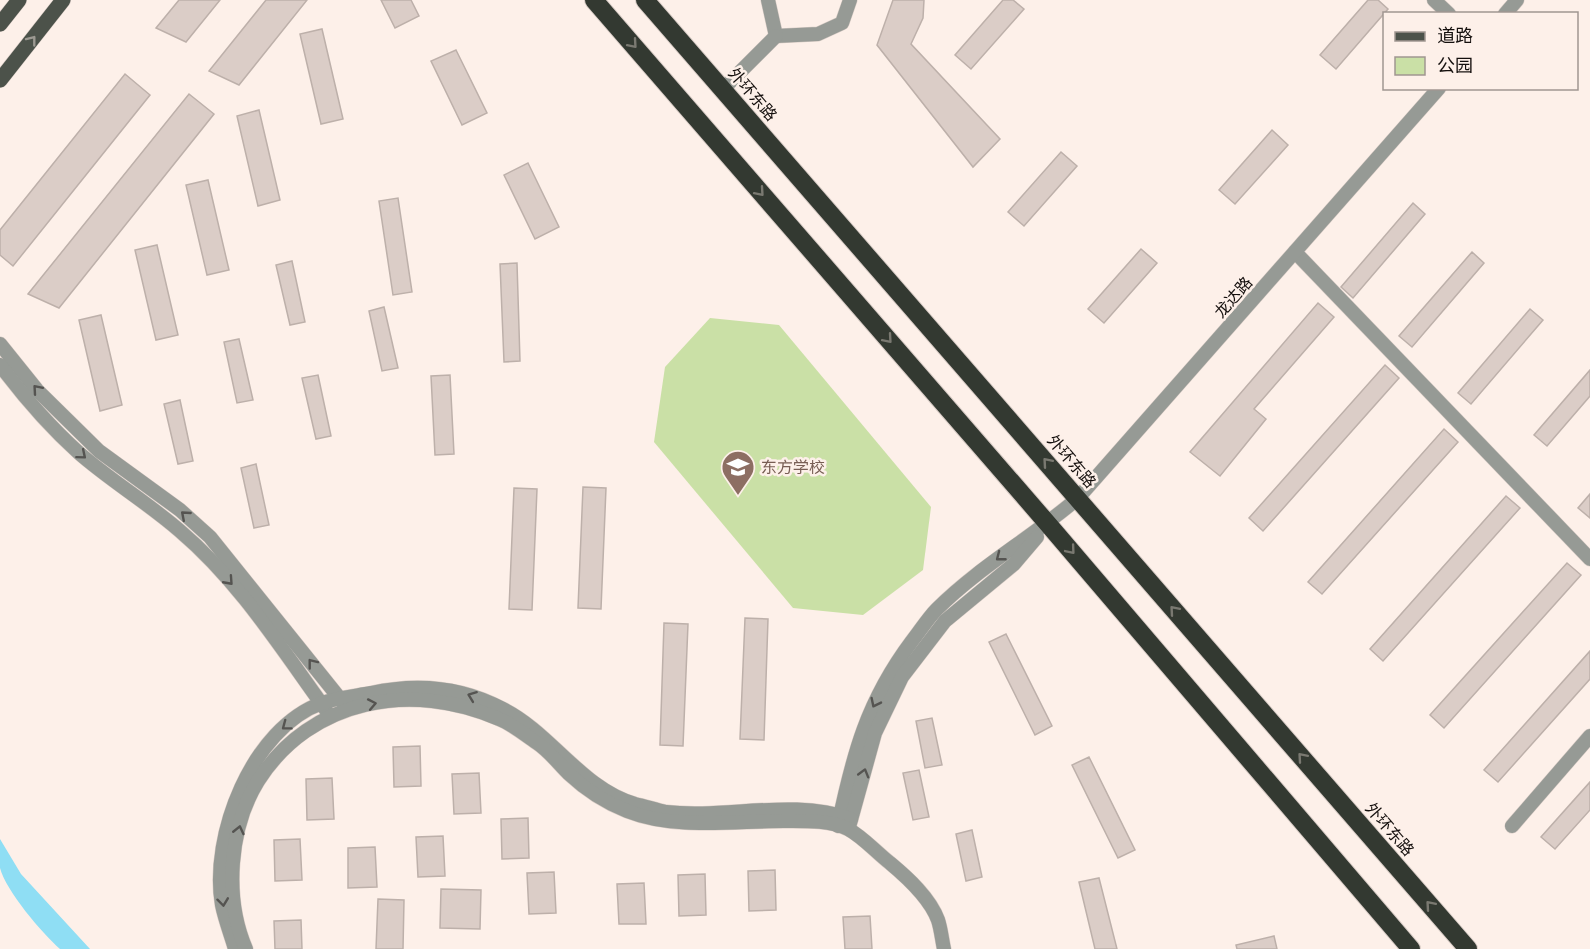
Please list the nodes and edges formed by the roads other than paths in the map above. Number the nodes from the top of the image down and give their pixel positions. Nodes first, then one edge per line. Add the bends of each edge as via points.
1 (19, 0) edge
2 (63, 0) edge
3 (594, 0) edge
4 (645, 0) edge
5 (768, 0) edge
6 (850, 0) edge
7 (1434, 0) edge
8 (1517, 0) edge
9 (1447, 12) edge
10 (1507, 12) edge
11 (0, 24) edge
12 (776, 36) junction
13 (0, 80) edge
14 (723, 89) junction
15 (1437, 90) edge
16 (1295, 252) junction
17 (0, 344) edge
18 (0, 365) edge
19 (1078, 498) junction
20 (1048, 524) junction
21 (1590, 559) edge
22 (321, 703) junction
23 (344, 704) junction
24 (330, 716) junction
25 (1590, 736) edge
26 (844, 823) junction
27 (1512, 826) dead end
28 (235, 949) edge
29 (246, 949) edge
30 (944, 949) edge
31 (1411, 949) edge
32 (1468, 949) edge

1 - 11 main road
13 -> 2 main road
3 -> 20 highway
4 - 14 highway, 外环东路
5 - 12 street
6 - 12 street via 842,23 818,34
7 - 9 street
8 - 10 street
12 - 14 street
19 -> 14 highway, 外环东路
15 - 16 street, 龙达路
16 - 19 street, 龙达路
16 - 21 street
23 -> 17 street via 210,537 99,451 37,390
18 -> 22 street via 36,412 80,454 204,554 244,597
19 - 20 street, 龙达路
32 -> 19 highway, 外环东路
20 - 26 street, 龙达路 via 1002,554 936,609 890,671 862,730
20 -> 31 highway
22 - 23 street
22 - 24 street
22 -> 28 street via 280,730 260,753 230,815 221,856 222,904
23 - 24 street
23 - 26 street via 423,698 490,716 540,745 596,797 628,812 663,821
29 -> 24 street via 234,894 233,855 241,819 272,760 292,739
25 - 27 street
26 - 30 street via 911,880 938,918

